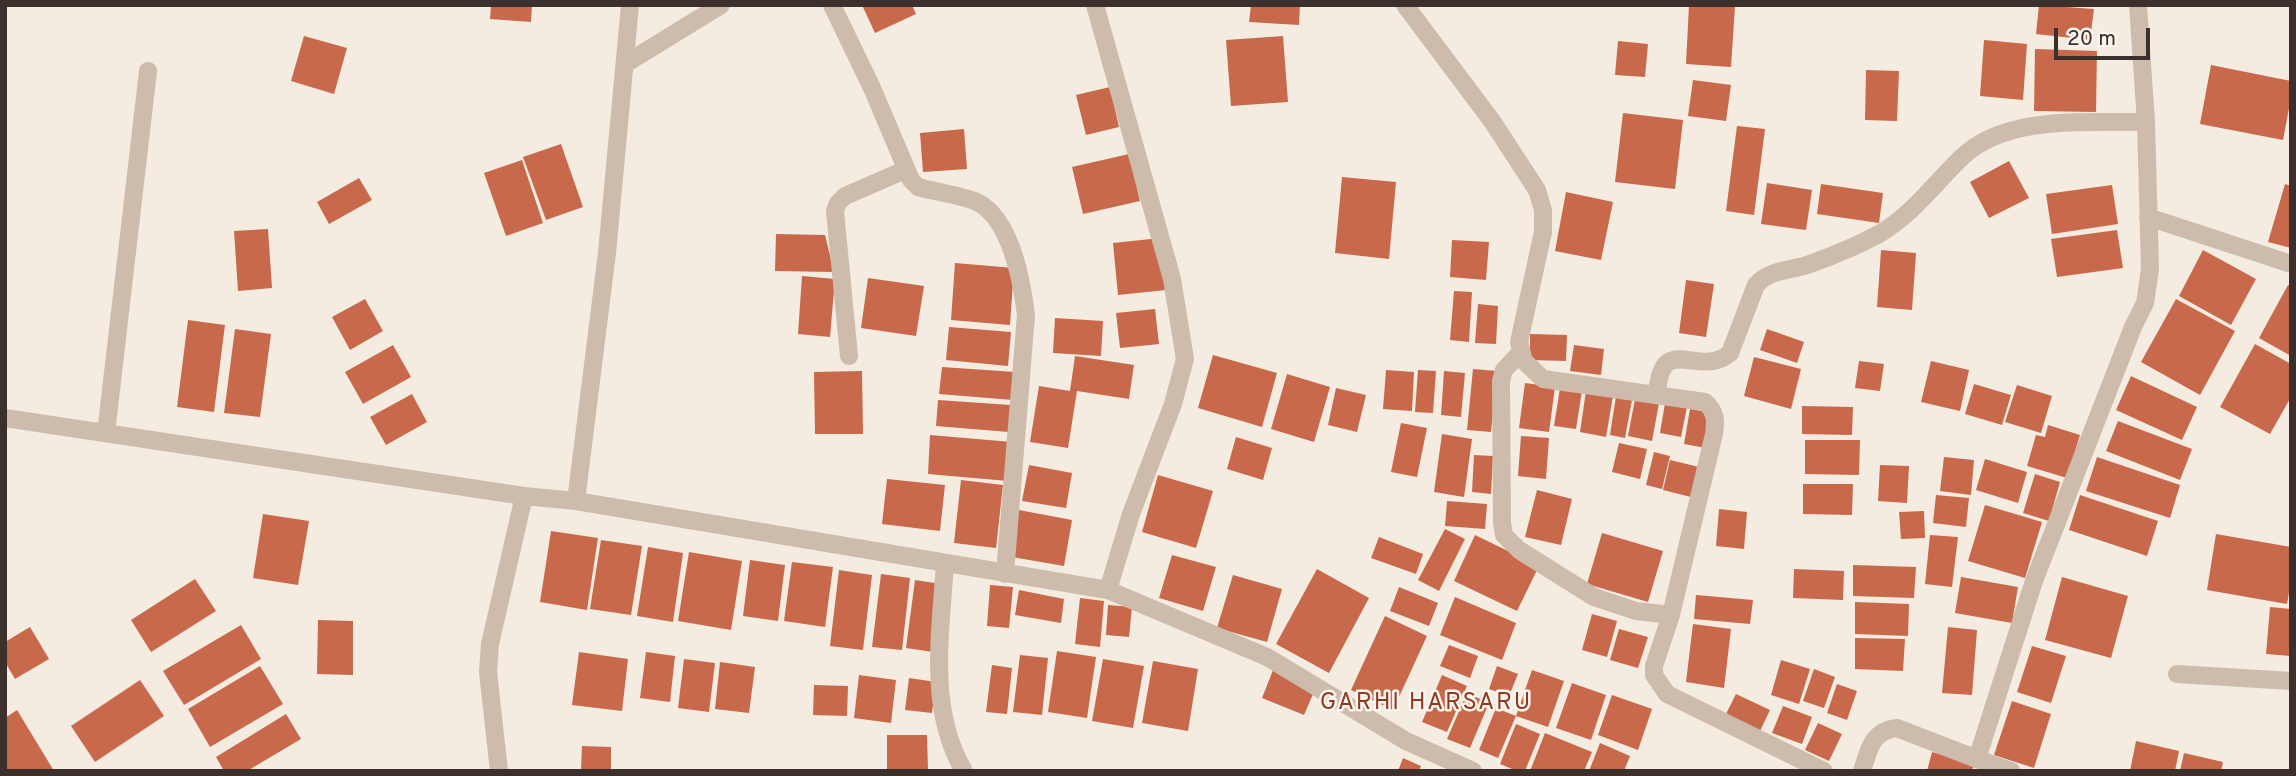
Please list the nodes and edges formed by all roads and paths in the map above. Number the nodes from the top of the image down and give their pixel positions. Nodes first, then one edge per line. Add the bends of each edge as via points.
1 (630, 5) edge
2 (722, 5) edge
3 (832, 5) edge
4 (1095, 5) edge
5 (1405, 5) edge
6 (2138, 5) edge
7 (625, 64) junction
8 (148, 71) dead end
9 (2146, 122) junction
10 (905, 170) junction
11 (2148, 217) junction
12 (2291, 264) edge
13 (1520, 353) junction
14 (849, 356) dead end
15 (1657, 395) junction
16 (5, 418) edge
17 (106, 433) junction
18 (524, 496) junction
19 (576, 501) junction
20 (945, 563) junction
21 (1005, 574) junction
22 (1108, 590) junction
23 (1671, 615) junction
24 (2177, 674) dead end
25 (2291, 681) edge
26 (1977, 759) junction
27 (499, 771) edge
28 (964, 771) edge
29 (1473, 771) edge
30 (1824, 771) edge
31 (1862, 771) edge
32 (2011, 771) edge

1 - 7 street
2 - 7 street
3 - 10 street
4 - 22 street via 1172,279 1185,359
5 - 13 street via 1537,190 1543,232
6 - 9 street
7 - 19 street
8 - 17 street
9 - 11 street
9 - 15 street via 2016,128 1984,142 1879,234 1808,265 1763,278 1756,285 1730,353 1713,363 1675,360 1662,366
10 - 14 street via 845,197 835,211
10 - 21 street via 918,187 976,202 989,212 999,224 1022,281 1026,315
11 - 12 street
11 - 26 street via 2150,268 2145,303 2034,581
13 - 15 street via 1544,379
13 - 23 street via 1500,381 1504,535 1519,550 1594,597 1636,611
15 - 23 street via 1705,402 1716,420
16 - 17 street
17 - 18 street
18 - 19 street
18 - 27 street via 490,644 488,672
19 - 20 street
20 - 21 street
20 - 28 street via 942,713
21 - 22 street
22 - 29 street via 1267,657 1406,741
23 - 30 street via 1654,666 1654,675 1667,694
24 - 25 street
26 - 31 street via 1897,728 1879,733
26 - 32 street

